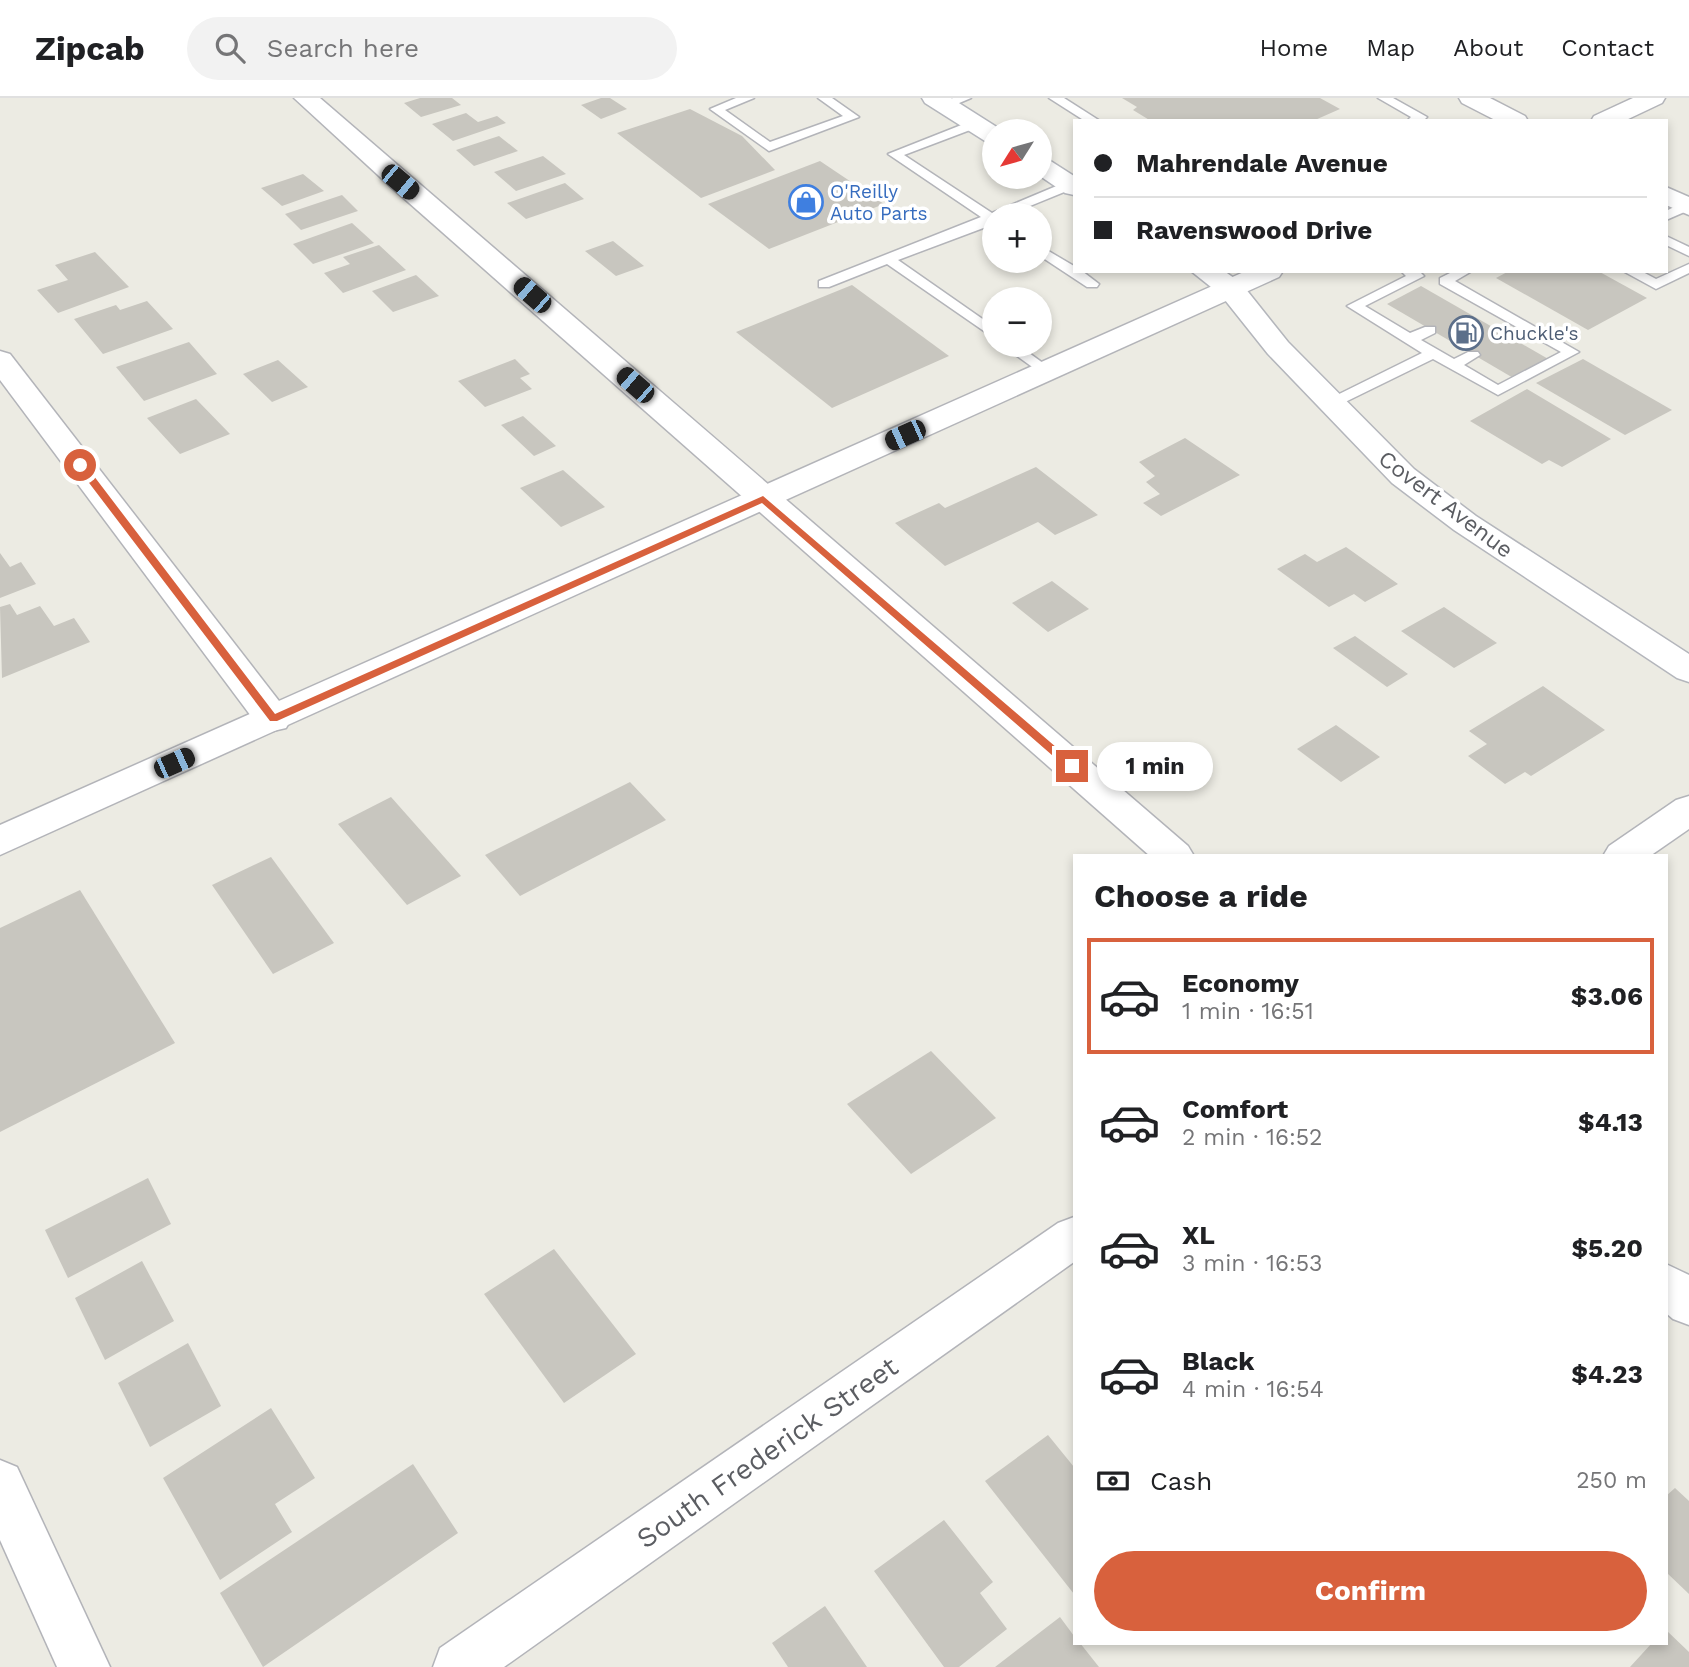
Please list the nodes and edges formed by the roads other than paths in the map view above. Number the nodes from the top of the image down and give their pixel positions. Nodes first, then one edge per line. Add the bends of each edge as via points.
1 (306, 98) edge
2 (748, 98) edge
3 (824, 98) edge
4 (1055, 98) edge
5 (1384, 98) edge
6 (1471, 98) edge
7 (1653, 98) edge
8 (948, 100) edge
9 (1091, 119) edge
10 (1417, 119) edge
11 (1513, 119) edge
12 (1607, 119) edge
13 (982, 128) edge
14 (982, 131) edge
15 (1052, 173) edge
16 (1073, 186) edge
17 (1030, 203) edge
18 (982, 209) edge
19 (982, 222) edge
20 (1668, 241) edge
21 (1689, 252) edge
22 (887, 258) junction
23 (1052, 258) edge
24 (1689, 268) edge
25 (1073, 272) edge
26 (1075, 273) edge
27 (1258, 273) edge
28 (1461, 273) edge
29 (1634, 273) edge
30 (1412, 274) edge
31 (1218, 280) edge
32 (1445, 281) junction
33 (824, 284) dead end
34 (1092, 284) dead end
35 (1484, 302) junction
36 (1465, 312) dead end
37 (982, 325) edge
38 (1528, 327) junction
39 (1430, 330) dead end
40 (1509, 337) dead end
41 (1410, 340) junction
42 (1433, 353) junction
43 (1473, 355) dead end
44 (1026, 357) edge
45 (0, 360) edge
46 (1454, 365) junction
47 (1046, 371) junction
48 (1330, 404) junction
49 (763, 499) junction
50 (1689, 670) edge
51 (273, 719) junction
52 (1689, 810) edge
53 (0, 841) edge
54 (1173, 854) edge
55 (1625, 854) edge
56 (1073, 1238) edge
57 (1668, 1286) edge
58 (1689, 1304) edge
59 (0, 1484) edge
60 (84, 1667) edge
61 (459, 1667) edge

1 - 49 street
2 - 3 lane via 716,109 769,147 853,117
4 - 9 lane
5 - 10 lane via 1421,117
6 - 11 street
7 - 12 street
8 - 13 street
14 - 18 lane via 894,154
15 - 16 street
16 - 17 lane
19 - 22 lane
20 - 21 lane
22 - 33 lane
22 - 37 lane
23 - 25 lane
24 - 29 lane via 1656,285
26 - 34 lane
27 - 31 street
28 - 32 lane
30 - 32 lane
30 - 41 lane via 1354,306
31 - 47 street
31 - 48 street, Covert Avenue
32 - 35 lane
35 - 36 lane
35 - 38 lane
38 - 40 lane
38 - 46 lane via 1572,352 1498,391
39 - 41 lane
41 - 42 lane
42 - 46 lane
42 - 48 lane
43 - 46 lane
44 - 47 lane
45 - 51 street
47 - 49 street
48 - 50 street, Covert Avenue via 1385,460 1465,523
49 - 51 street
49 - 54 street
51 - 53 street
52 - 55 street
56 - 61 street, South Frederick Street
57 - 58 street
59 - 60 street

